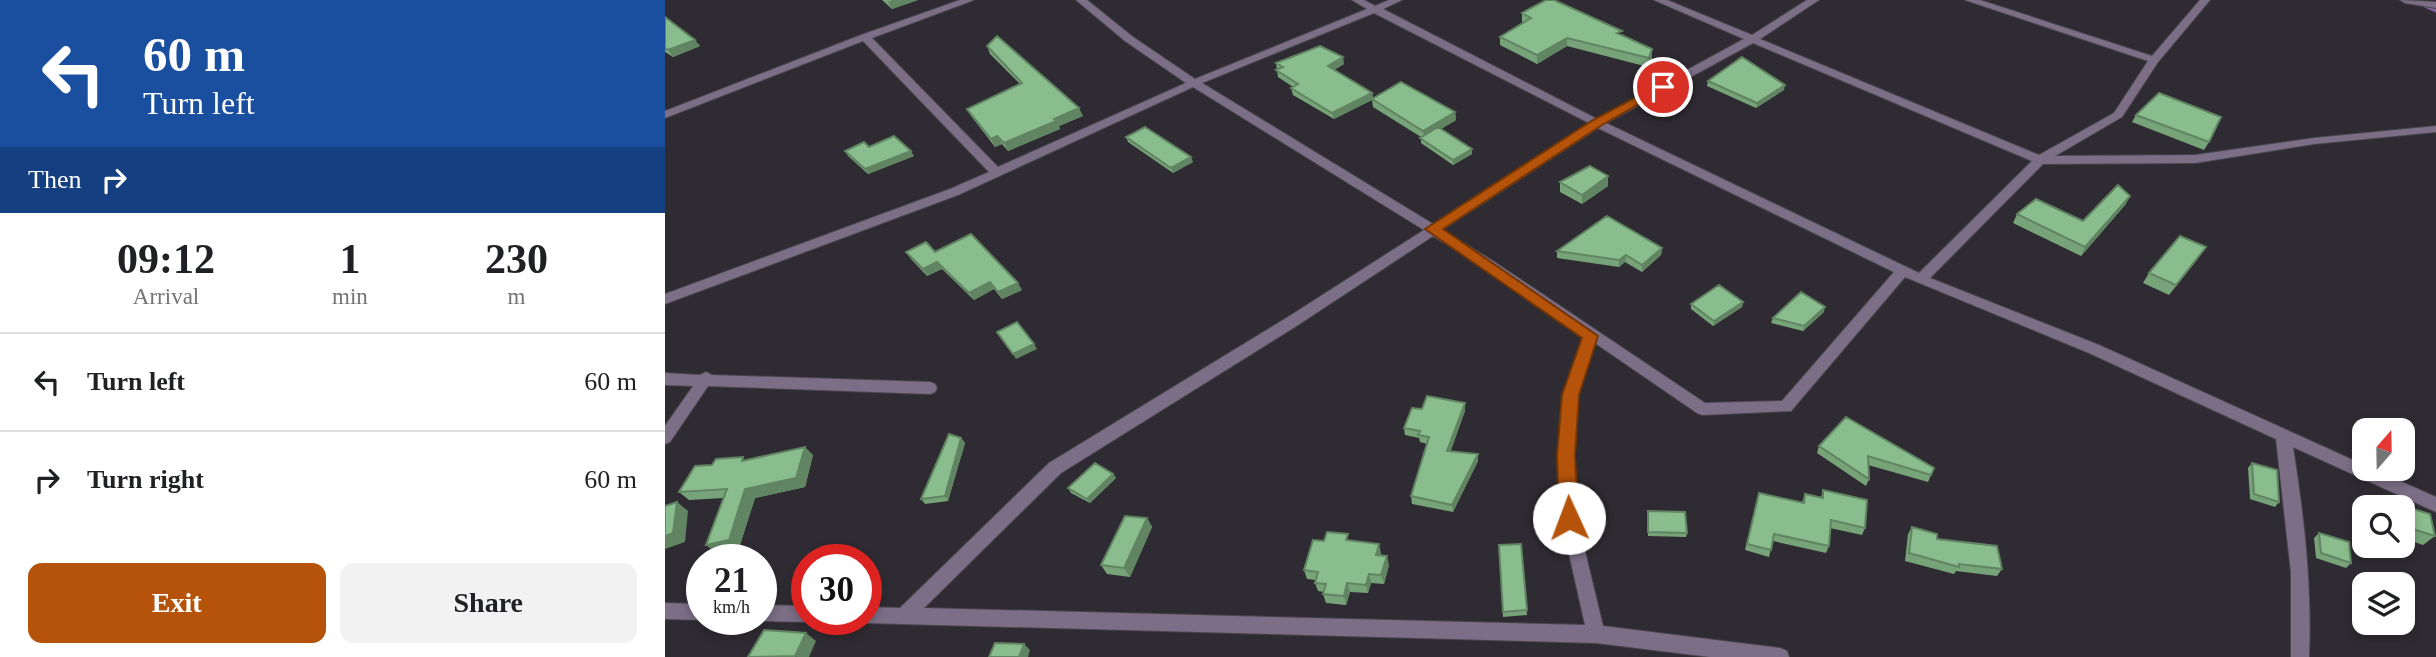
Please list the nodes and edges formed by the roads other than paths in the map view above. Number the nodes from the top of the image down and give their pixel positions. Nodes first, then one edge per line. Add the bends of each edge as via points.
1 (969, 0) edge
2 (1081, 0) edge
3 (1357, 0) edge
4 (1397, 0) edge
5 (1659, 0) edge
6 (1814, 0) edge
7 (1970, 0) edge
8 (2206, 0) edge
9 (2405, 0) edge
10 (2436, 5) edge
11 (1375, 11) junction
12 (865, 37) junction
13 (1751, 40) junction
14 (2154, 60) junction
15 (1194, 83) junction
16 (665, 115) edge
17 (1597, 122) junction
18 (2436, 129) edge
19 (2040, 160) junction
20 (997, 173) junction
21 (1432, 229) junction
22 (1903, 271) junction
23 (1921, 279) junction
24 (665, 299) edge
25 (1590, 336) junction
26 (706, 378) junction
27 (665, 379) edge
28 (930, 388) dead end
29 (2283, 435) junction
30 (665, 438) edge
31 (2436, 505) edge
32 (665, 611) edge
33 (686, 612) edge
34 (882, 615) edge
35 (905, 615) junction
36 (1596, 634) junction
37 (1780, 657) edge
38 (2300, 657) edge

1 - 12 street
2 - 15 street
3 - 11 street
4 - 11 street
5 - 13 street
6 - 13 street
7 - 14 street
8 - 14 street
9 - 10 street
11 - 15 street
11 - 17 street
12 - 16 street
12 - 20 street
13 - 17 street
13 - 19 street
14 - 19 street via 2118,115
15 - 20 street
15 - 21 street
17 - 21 street
17 - 22 street
18 - 19 street via 2195,159
19 - 23 street
20 - 24 street
21 - 25 street
21 - 35 street via 1055,468
22 - 23 street
22 - 25 street via 1786,408 1702,409
23 - 29 street via 2094,349
25 - 36 street via 1571,395 1566,455 1569,518
26 - 27 street
26 - 28 street
26 - 30 street
29 - 31 street
29 - 38 street via 2299,536
32 - 33 street
34 - 35 street
35 - 36 street
36 - 37 street

